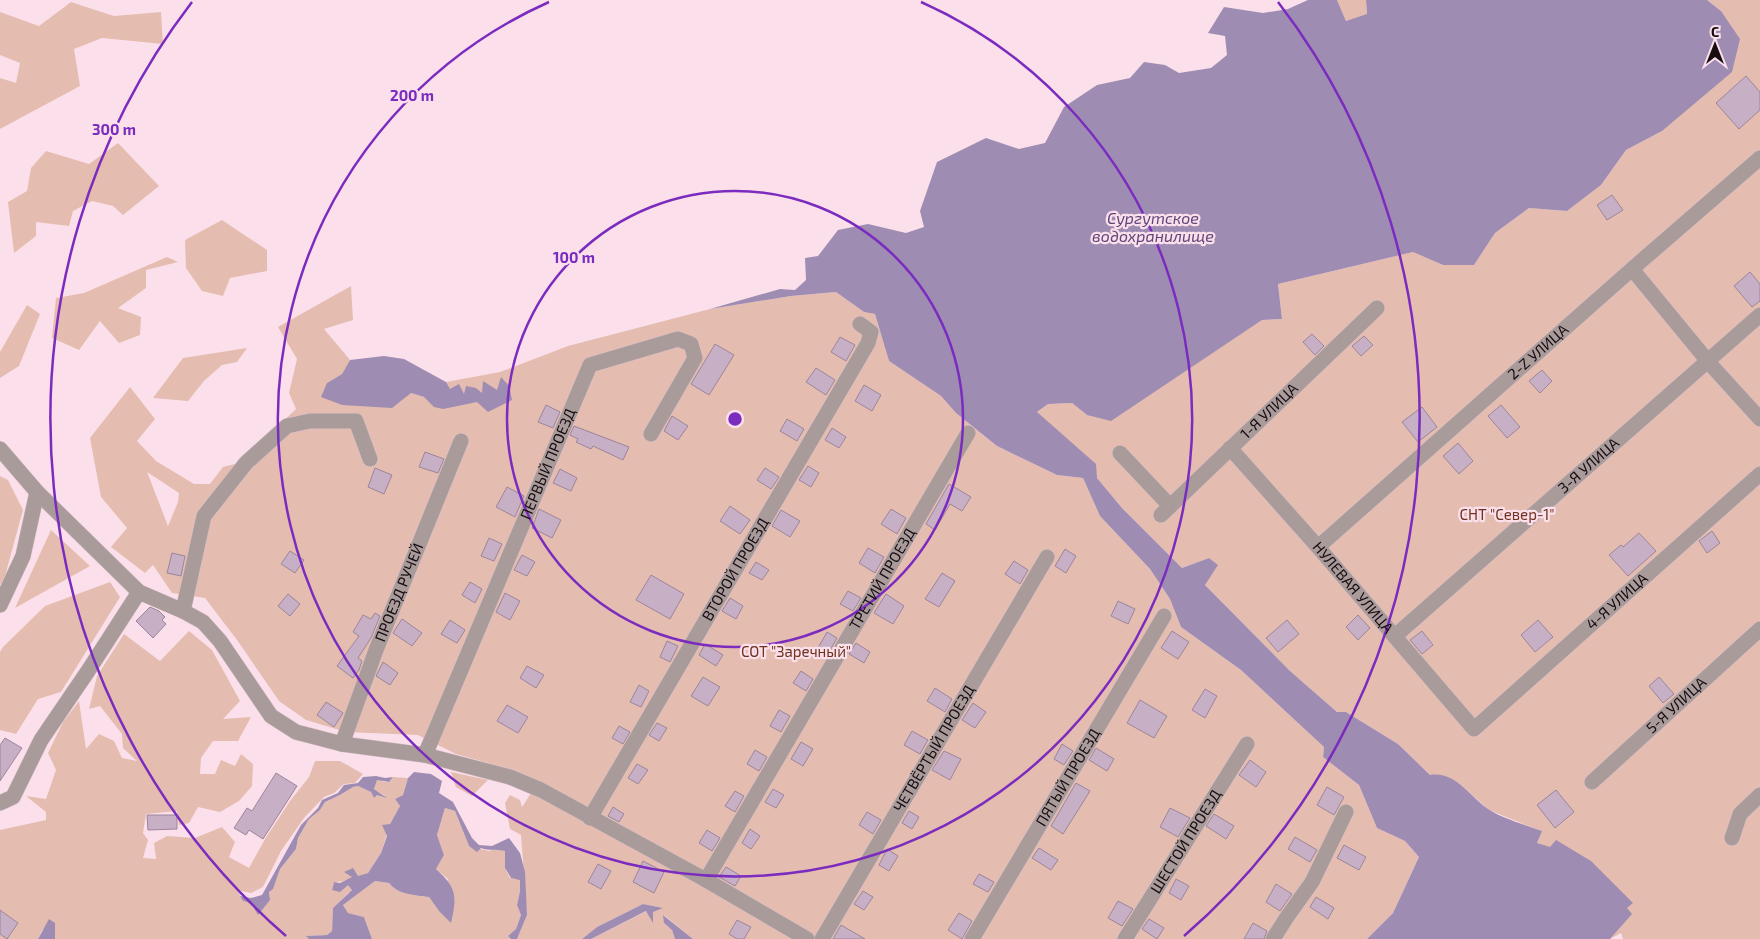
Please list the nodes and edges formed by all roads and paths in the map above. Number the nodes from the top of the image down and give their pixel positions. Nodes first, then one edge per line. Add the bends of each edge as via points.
1 (1760, 158) edge
2 (1632, 269) junction
3 (1377, 308) dead end
4 (1760, 315) edge
5 (860, 324) dead end
6 (1708, 361) junction
7 (1760, 419) edge
8 (968, 433) dead end
9 (651, 434) dead end
10 (461, 442) dead end
11 (1230, 448) junction
12 (0, 450) edge
13 (1120, 453) dead end
14 (370, 458) dead end
15 (1760, 474) edge
16 (37, 492) junction
17 (1318, 547) junction
18 (1047, 557) dead end
19 (139, 592) junction
20 (0, 605) edge
21 (183, 611) junction
22 (1164, 616) dead end
23 (1760, 629) edge
24 (1395, 636) junction
25 (1474, 729) joint
26 (342, 744) junction
27 (1248, 744) dead end
28 (425, 755) junction
29 (1592, 782) dead end
30 (1760, 795) edge
31 (0, 802) edge
32 (1346, 812) dead end
33 (590, 818) junction
34 (1732, 838) dead end
35 (706, 880) junction
36 (807, 939) edge
37 (822, 939) edge
38 (972, 939) edge
39 (1125, 939) edge
40 (1273, 939) edge

1 - 2 street, 2-Z УЛИЦА
2 - 6 street
2 - 17 street, 2-Z УЛИЦА
3 - 11 street, 1-Я УЛИЦА
4 - 6 street, 3-Я УЛИЦА
5 - 33 street, ВТОРОЙ ПРОЕЗД via 871,332 868,343
6 - 7 street
6 - 24 street, 3-Я УЛИЦА
8 - 35 street, ТРЕТИЙ ПРОЕЗД
9 - 28 street, ПЕРВЫЙ ПРОЕЗД via 695,358 691,344 678,339 590,365
10 - 26 street, ПРОЕЗД РУЧЕЙ via 376,650
11 - 13 street, 1-Я УЛИЦА via 1166,510
11 - 17 street, НУЛЕВАЯ УЛИЦА
12 - 16 street
14 - 21 street via 356,421 310,421 288,426 246,463 204,516
15 - 25 street, 4-Я УЛИЦА
16 - 19 street
16 - 20 street via 23,556
17 - 24 street, НУЛЕВАЯ УЛИЦА
18 - 37 street, ЧЕТВЁРТЫЙ ПРОЕЗД
19 - 21 street
19 - 31 street via 41,740 13,797
21 - 26 street via 203,622 220,641 270,716 296,732
22 - 38 street, ПЯТЫЙ ПРОЕЗД
23 - 29 street, 5-Я УЛИЦА
24 - 25 street, НУЛЕВАЯ УЛИЦА
26 - 28 street
27 - 39 street, ШЕСТОЙ ПРОЕЗД
28 - 33 street via 510,777 541,790
30 - 34 street via 1740,814
32 - 40 street via 1312,882
33 - 35 street
35 - 36 street

